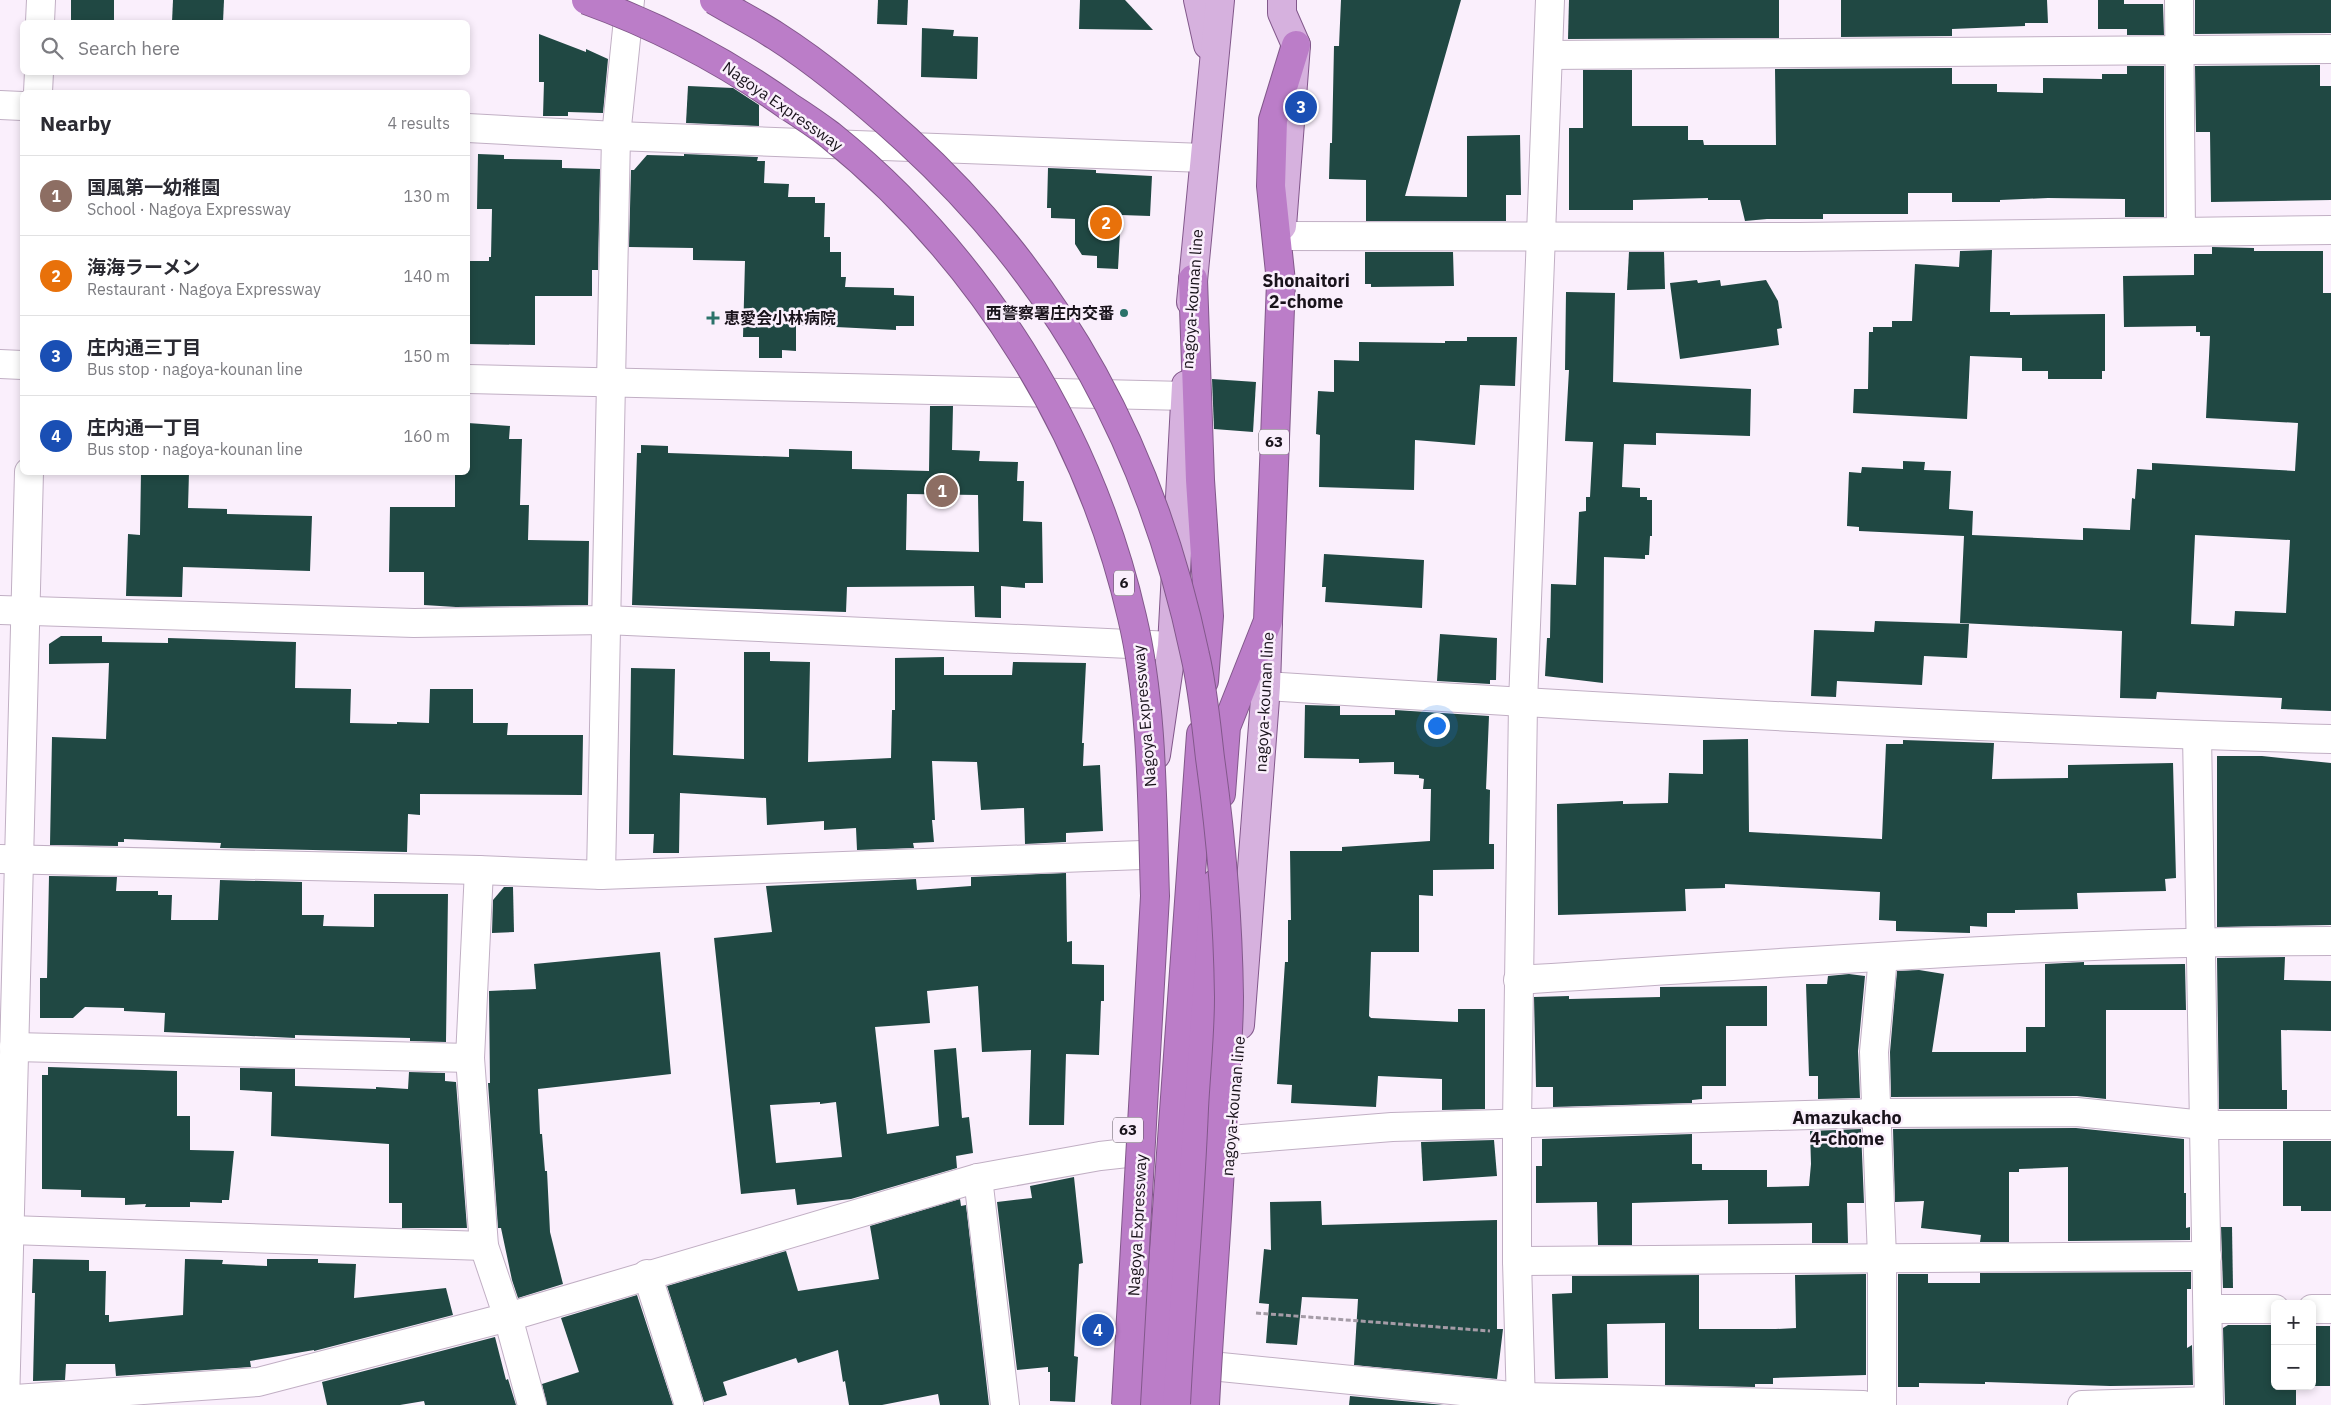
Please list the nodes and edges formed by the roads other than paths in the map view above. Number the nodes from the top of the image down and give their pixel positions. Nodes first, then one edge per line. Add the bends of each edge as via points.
1 (41, 0) edge
2 (586, 0) edge
3 (630, 0) edge
4 (714, 0) edge
5 (1198, 0) edge
6 (1220, 0) edge
7 (1282, 0) edge
8 (1550, 0) edge
9 (2179, 0) edge
10 (40, 20) edge
11 (1296, 45) junction
12 (2331, 49) edge
13 (2179, 50) junction
14 (1548, 55) junction
15 (1213, 68) junction
16 (39, 75) edge
17 (38, 90) edge
18 (0, 105) edge
19 (20, 106) edge
20 (470, 128) edge
21 (616, 136) junction
22 (1204, 158) junction
23 (2331, 230) edge
24 (2181, 231) junction
25 (1282, 236) junction
26 (1540, 237) junction
27 (1193, 278) junction
28 (0, 364) edge
29 (20, 364) edge
30 (470, 379) edge
31 (612, 384) junction
32 (1186, 396) junction
33 (29, 475) edge
34 (13, 610) edge
35 (606, 620) junction
36 (1172, 646) junction
37 (1266, 686) junction
38 (1523, 703) junction
39 (2197, 735) junction
40 (2331, 739) edge
41 (1142, 855) junction
42 (9, 859) edge
43 (479, 870) junction
44 (602, 874) junction
45 (1199, 940) junction
46 (2202, 941) junction
47 (2331, 941) edge
48 (1883, 957) junction
49 (1518, 980) junction
50 (14, 1047) junction
51 (470, 1058) junction
52 (7, 1087) edge
53 (1878, 1113) junction
54 (1517, 1124) junction
55 (2204, 1125) junction
56 (2331, 1125) edge
57 (1230, 1140) junction
58 (1127, 1153) junction
59 (978, 1178) junction
60 (10, 1230) junction
61 (484, 1246) junction
62 (2207, 1256) junction
63 (1882, 1257) junction
64 (1517, 1260) junction
65 (647, 1274) junction
66 (2208, 1309) junction
67 (2271, 1309) edge
68 (2316, 1309) edge
69 (2331, 1309) edge
70 (4, 1313) edge
71 (508, 1317) junction
72 (1211, 1366) junction
73 (1521, 1401) edge
74 (4, 1402) edge
75 (2209, 1403) edge
76 (532, 1405) edge
77 (689, 1405) edge
78 (1005, 1405) edge
79 (1114, 1405) edge
80 (1126, 1405) edge
81 (1153, 1405) edge
82 (1177, 1405) edge
83 (1206, 1405) edge
84 (1863, 1405) edge
85 (1882, 1405) edge
86 (2082, 1405) edge

1 - 10 street
2 - 80 highway, Nagoya Expressway / 6, bridge via 677,38 746,76 830,134 905,202 968,274 1027,361 1070,437 1095,497 1133,618 1143,672 1153,812 1155,896
3 - 21 street
4 - 83 highway, bridge via 777,36 858,95 936,167 987,220 1060,316 1121,427 1145,483 1167,546 1196,658 1217,805 1224,892 1229,1000
5 - 15 main road
6 - 15 main road, nagoya-kounan line / 63
7 - 11 main road, nagoya-kounan line / 63 via 1282,13
8 - 14 street
9 - 13 street
11 - 25 main road, nagoya-kounan line / 63
11 - 45 highway via 1273,120 1271,186 1281,282 1268,622 1226,727
12 - 13 street
13 - 14 street
13 - 24 street
14 - 26 street
15 - 22 main road, nagoya-kounan line / 63
16 - 17 street
18 - 19 street
20 - 21 street
21 - 22 street
21 - 31 street
22 - 27 main road, nagoya-kounan line / 63
23 - 24 street
24 - 26 street
25 - 26 street
25 - 37 main road, nagoya-kounan line / 63
26 - 38 street
27 - 32 main road, nagoya-kounan line / 63
27 - 45 highway via 1200,480 1209,616
28 - 29 street
30 - 31 street
31 - 32 street
31 - 35 street
32 - 36 main road, nagoya-kounan line / 63
33 - 34 street
34 - 35 street via 414,623
34 - 42 street
35 - 36 street
35 - 44 street
36 - 41 main road, nagoya-kounan line / 63
37 - 38 street
37 - 57 main road, nagoya-kounan line / 63
38 - 39 street
38 - 49 street
39 - 40 street
39 - 46 street
41 - 44 street
41 - 58 main road, nagoya-kounan line / 63 via 1138,996
42 - 43 street
42 - 50 street
43 - 44 street
43 - 51 street
45 - 81 highway via 1172,1122
45 - 82 highway
46 - 47 street
46 - 48 street
46 - 55 street
48 - 49 street
48 - 53 street via 1874,1052
49 - 54 street
50 - 51 street
50 - 52 street
51 - 61 street
52 - 60 street
53 - 54 street
53 - 55 street via 2077,1112
53 - 63 street
54 - 57 street via 1392,1127
54 - 64 street
55 - 56 street
55 - 62 street
57 - 72 main road, nagoya-kounan line / 63
58 - 59 street
58 - 79 main road, nagoya-kounan line / 63
59 - 65 street
59 - 78 street
60 - 61 street
60 - 70 street
61 - 71 street
62 - 63 street
62 - 66 street
63 - 64 street
63 - 85 street
64 - 73 street
65 - 71 street
65 - 77 street
66 - 67 street
66 - 75 street
68 - 69 street
70 - 74 street
71 - 74 street via 258,1382
71 - 76 street
72 - 73 street
72 - 83 main road, nagoya-kounan line / 63
73 - 84 street
75 - 86 street

